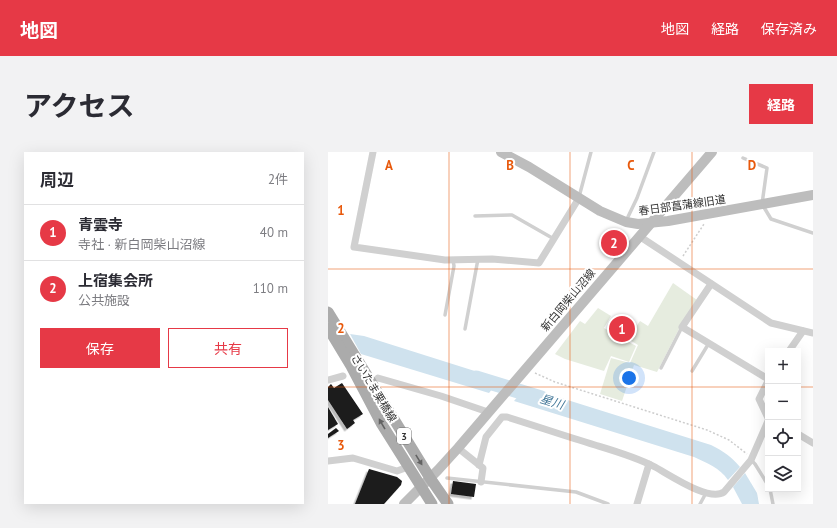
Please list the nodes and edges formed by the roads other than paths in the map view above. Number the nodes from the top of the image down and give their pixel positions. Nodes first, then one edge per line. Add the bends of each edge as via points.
1 (373, 152) edge
2 (501, 152) edge
3 (591, 152) edge
4 (654, 152) edge
5 (712, 152) edge
6 (743, 158) dead end
7 (813, 194) edge
8 (579, 198) junction
9 (762, 204) junction
10 (475, 216) dead end
11 (626, 222) junction
12 (649, 224) junction
13 (813, 233) edge
14 (639, 236) junction
15 (554, 239) junction
16 (453, 260) junction
17 (478, 260) junction
18 (711, 284) junction
19 (445, 315) dead end
20 (330, 320) edge
21 (682, 327) junction
22 (465, 329) dead end
23 (803, 331) junction
24 (813, 332) edge
25 (709, 343) junction
26 (791, 348) edge
27 (356, 367) junction
28 (661, 368) dead end
29 (692, 372) dead end
30 (343, 376) dead end
31 (378, 378) dead end
32 (765, 378) edge
33 (328, 380) edge
34 (765, 386) edge
35 (490, 410) junction
36 (765, 412) edge
37 (765, 428) edge
38 (801, 436) edge
39 (813, 443) edge
40 (458, 448) junction
41 (751, 460) junction
42 (328, 461) edge
43 (649, 464) junction
44 (478, 465) junction
45 (408, 467) junction
46 (430, 478) junction
47 (447, 478) dead end
48 (765, 480) edge
49 (481, 482) junction
50 (421, 487) junction
51 (771, 492) edge
52 (706, 493) junction
53 (404, 504) edge
54 (432, 504) edge
55 (448, 504) edge
56 (608, 504) edge
57 (637, 504) edge
58 (700, 504) edge
59 (773, 504) edge

1 - 16 street via 354,247
2 - 8 street, 春日部菖蒲線旧道
3 - 8 lane
4 - 11 lane
5 - 12 street, 新白岡柴山沼線
6 - 9 lane via 766,168
7 - 9 street, 春日部菖蒲線旧道
8 - 11 street, 春日部菖蒲線旧道 via 600,211
8 - 15 street
9 - 12 street, 春日部菖蒲線旧道
9 - 13 lane via 771,219
10 - 15 lane via 512,215
11 - 12 street, 春日部菖蒲線旧道
12 - 14 street, 新白岡柴山沼線
14 - 18 street
14 - 35 street, 新白岡柴山沼線
15 - 17 street via 539,263
16 - 17 street
16 - 19 lane
17 - 22 lane
18 - 21 street
18 - 23 street via 772,324
20 - 27 main road, さいたま栗橋線 / 3
21 - 25 street
21 - 28 lane
23 - 24 street
23 - 26 street
25 - 29 lane
25 - 32 street
45 -> 27 main road, さいたま栗橋線 / 3 via 382,423
27 -> 46 main road, さいたま栗橋線 / 3
30 - 33 street
31 - 35 street
34 - 36 street via 759,399
35 - 40 street
37 - 41 street
38 - 39 street
40 - 44 street
40 - 46 street
41 - 48 lane
41 - 52 street via 724,492 717,495
42 - 45 street via 352,458 397,471
43 - 44 street via 502,417 486,437
43 - 52 street
43 - 57 street
44 - 49 street via 483,468
45 - 50 main road, さいたま栗橋線 / 3
46 - 50 street
46 - 55 main road, さいたま栗橋線 / 3
47 - 49 lane
49 - 56 lane via 576,492
50 - 53 street
50 - 54 main road, さいたま栗橋線 / 3
51 - 59 lane
52 - 58 lane

